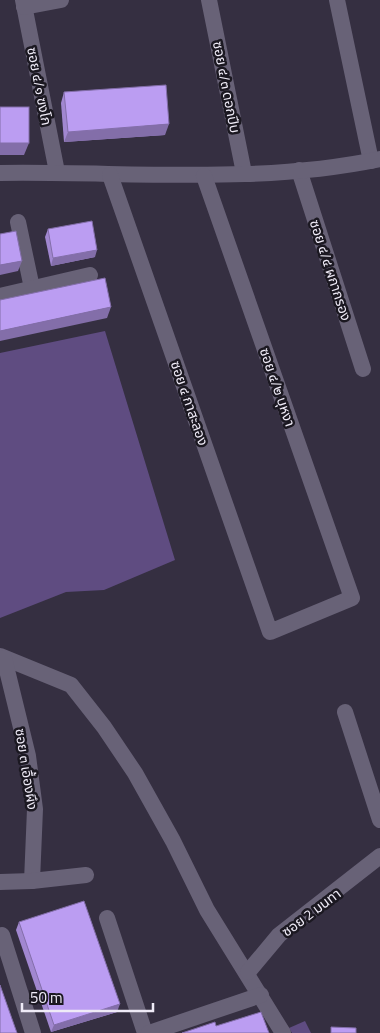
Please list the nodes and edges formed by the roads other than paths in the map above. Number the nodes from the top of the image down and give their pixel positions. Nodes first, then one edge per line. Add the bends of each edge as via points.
1 (61, 0) edge
2 (209, 0) edge
3 (337, 0) edge
4 (23, 3) edge
5 (376, 160) edge
6 (299, 170) junction
7 (57, 172) junction
8 (0, 173) edge
9 (244, 173) junction
10 (110, 174) junction
11 (204, 176) junction
12 (18, 222) dead end
13 (90, 275) dead end
14 (32, 288) junction
15 (0, 296) edge
16 (363, 369) dead end
17 (352, 598) joint
18 (2, 657) edge
19 (345, 712) dead end
20 (380, 820) edge
21 (380, 856) edge
22 (86, 875) dead end
23 (32, 881) junction
24 (0, 882) edge
25 (107, 918) dead end
26 (2, 935) dead end
27 (248, 972) junction
28 (261, 995) junction
29 (33, 1033) edge
30 (145, 1033) edge
31 (150, 1033) edge
32 (283, 1033) edge

1 - 4 street
2 - 9 street, ซอย ๔/๓ ดอกปีบ
3 - 5 street
4 - 7 street, ซอย ๔/๑ ฃงโก
5 - 6 street
6 - 9 street
6 - 16 street, ซอย ๔/๔ ผกากรอง
7 - 8 street
7 - 10 street
9 - 11 street
10 - 11 street
10 - 17 street, ซอย ๔ กาสะลอง via 270,632
11 - 17 street, ซอย ๔/๒ บุหงา
12 - 14 street
13 - 14 street
14 - 15 street
18 - 23 street, ซอย ๓ เอื้องผึง via 30,773 35,809
18 - 27 street via 71,685 99,720 135,773 207,910
19 - 20 street
21 - 27 street, ซอย 2 มนทา via 279,935
22 - 23 street
23 - 24 street
25 - 30 street
26 - 29 street
27 - 28 street
28 - 31 street
28 - 32 street

